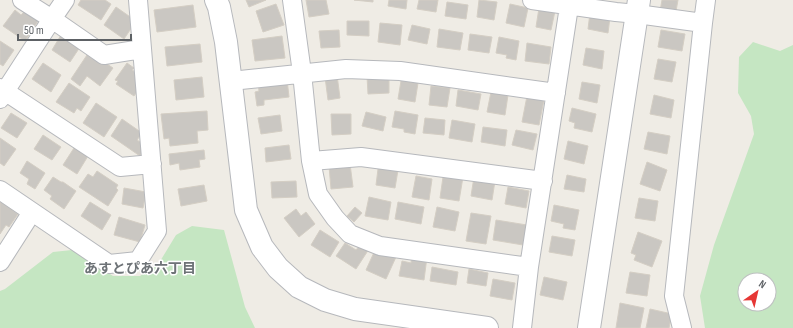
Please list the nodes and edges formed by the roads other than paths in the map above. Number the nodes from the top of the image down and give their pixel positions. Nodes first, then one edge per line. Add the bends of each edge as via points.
1 (22, 0) edge
2 (66, 0) edge
3 (138, 0) edge
4 (216, 0) edge
5 (292, 0) edge
6 (532, 0) edge
7 (706, 0) edge
8 (570, 3) edge
9 (638, 7) edge
10 (52, 19) junction
11 (702, 23) junction
12 (142, 49) junction
13 (302, 73) junction
14 (231, 80) junction
15 (2, 92) edge
16 (556, 93) junction
17 (311, 161) junction
18 (152, 164) junction
19 (543, 181) junction
20 (0, 190) edge
21 (32, 212) junction
22 (0, 262) edge
23 (529, 266) junction
24 (487, 328) edge
25 (522, 328) edge
26 (589, 328) edge
27 (682, 328) edge

1 - 10 street
2 - 10 street
3 - 12 street
4 - 14 street via 226,42
5 - 13 street
6 - 8 street
7 - 11 street
8 - 9 street via 616,12
8 - 16 street
9 - 11 street
9 - 26 street
10 - 12 street via 104,55
10 - 15 street
11 - 27 street via 674,296
12 - 18 street
13 - 14 street
13 - 16 street via 346,68 400,71
13 - 17 street
14 - 24 street via 246,210 262,247 278,268 299,287 325,300 355,309
15 - 18 street via 120,167
16 - 19 street
17 - 19 street via 361,157
17 - 23 street via 318,194 350,234 380,246
18 - 21 street via 157,231 138,261 109,264
19 - 23 street
20 - 21 street
21 - 22 street
23 - 25 street

